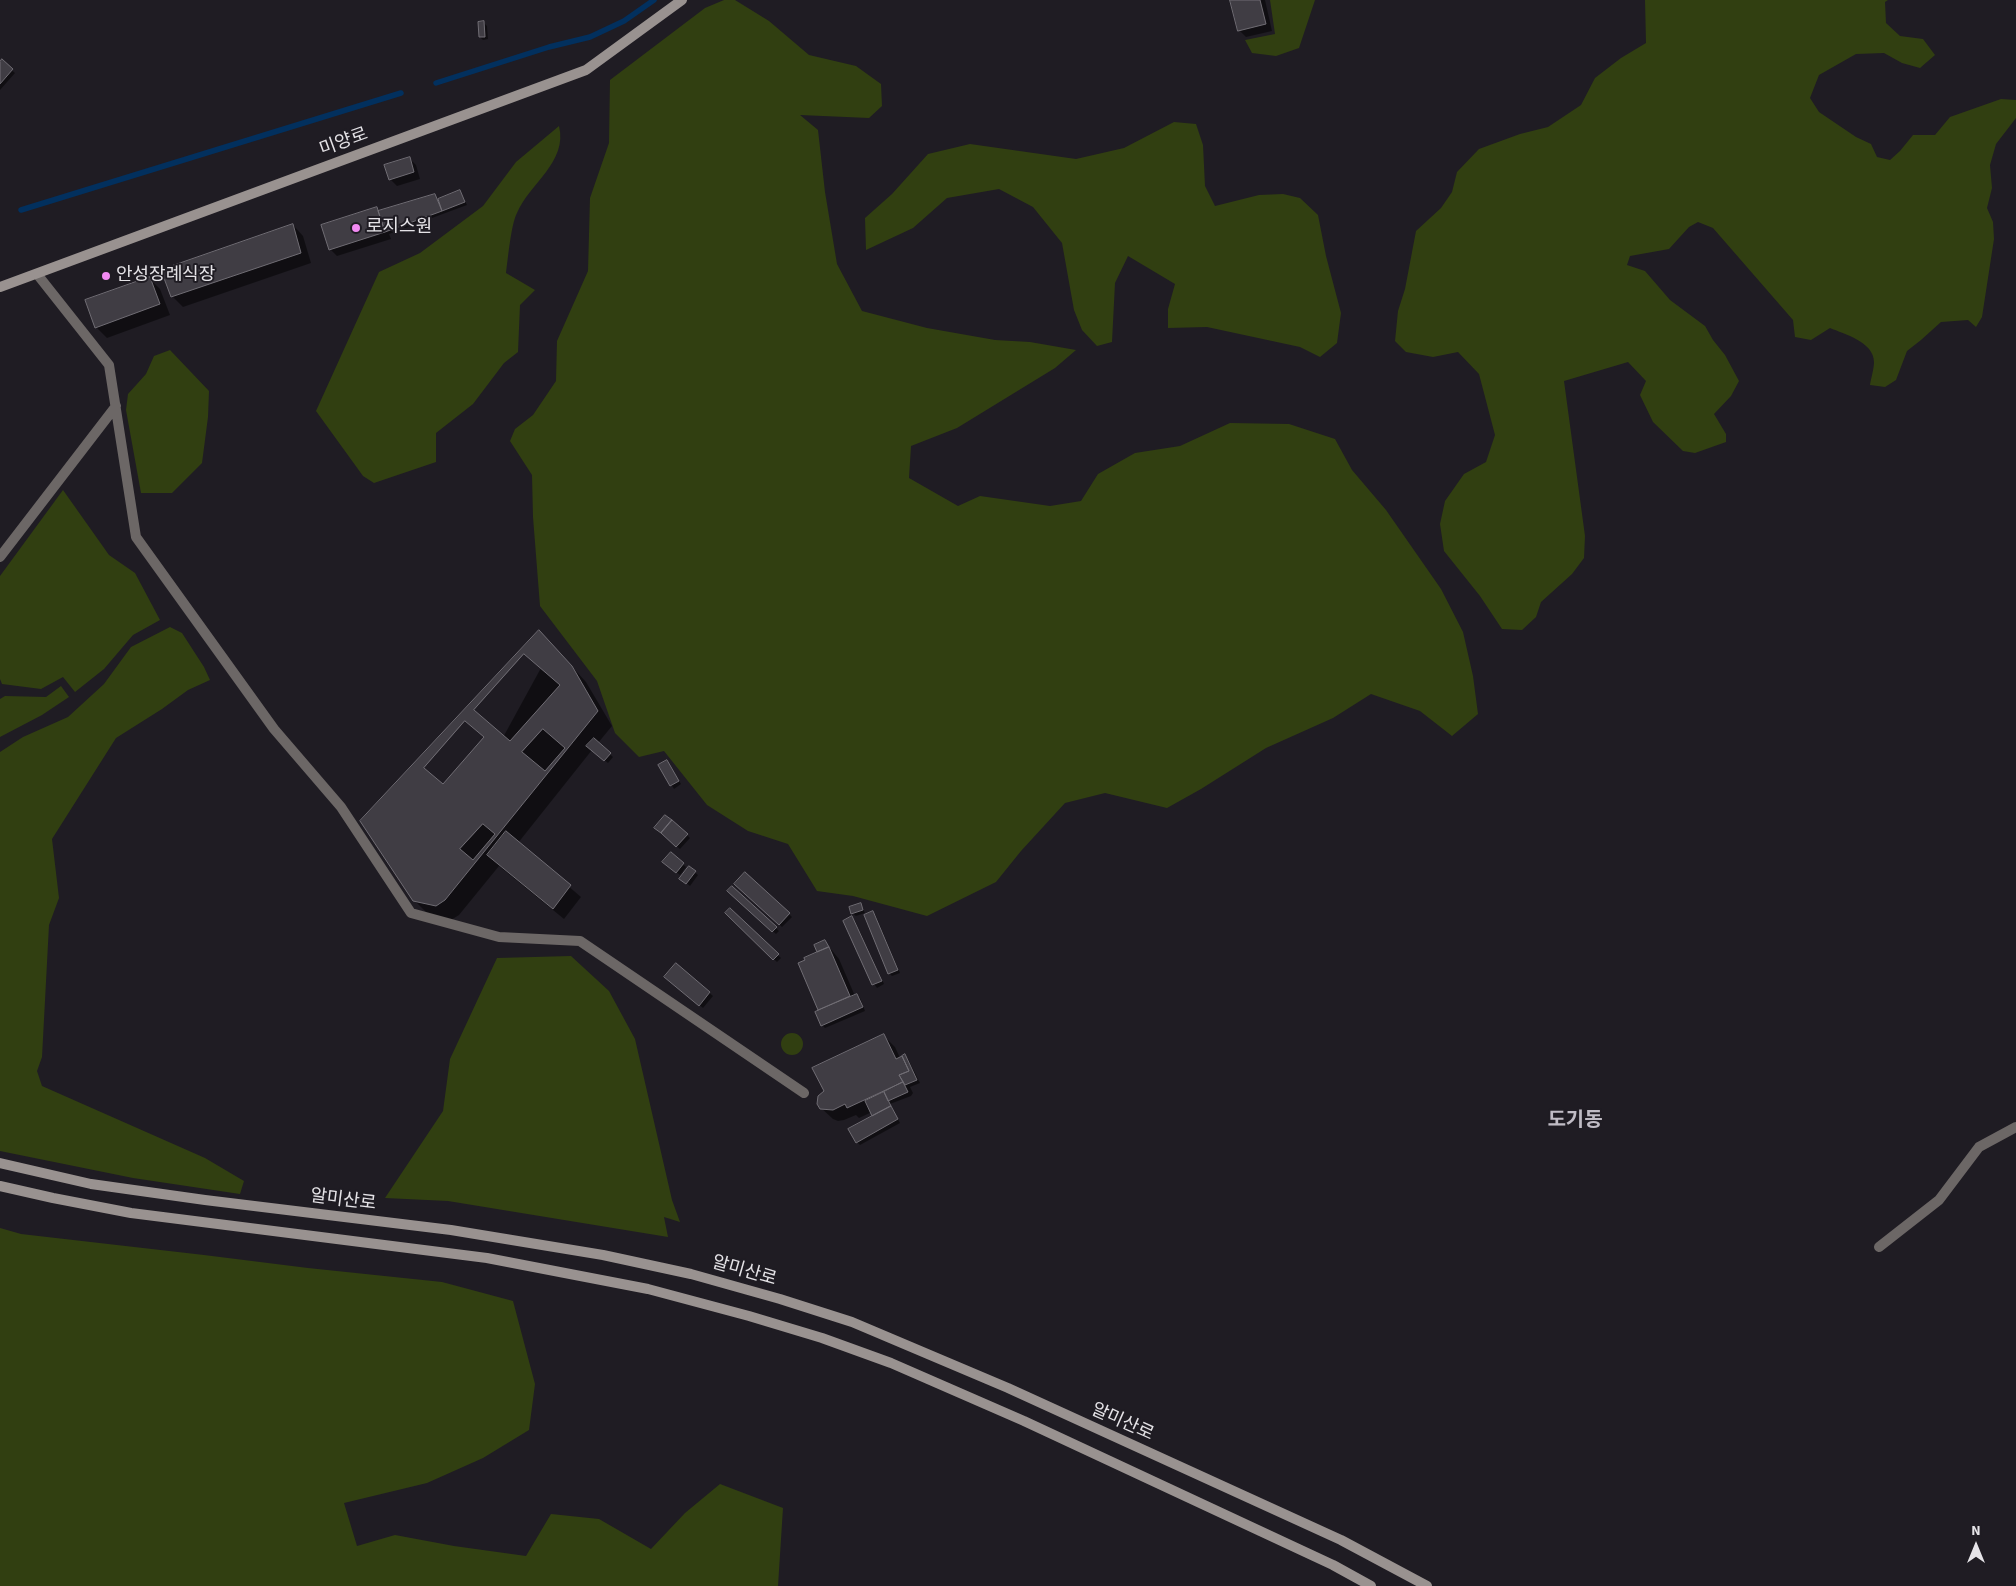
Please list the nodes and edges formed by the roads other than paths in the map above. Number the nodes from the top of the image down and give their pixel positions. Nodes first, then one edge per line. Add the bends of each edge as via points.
1 (682, 0) edge
2 (37, 274) junction
3 (0, 287) edge
4 (116, 406) junction
5 (0, 557) edge
6 (804, 1093) dead end
7 (2016, 1127) edge
8 (0, 1163) edge
9 (0, 1186) edge
10 (1880, 1247) dead end
11 (1370, 1586) edge
12 (1427, 1586) edge

1 - 2 main road, 미양로 via 586,70
2 - 3 main road, 미양로
2 - 4 street via 110,364
4 - 5 street
4 - 6 street via 136,537 274,730 341,807 411,912 499,937 580,941
7 - 10 street via 1979,1147 1938,1200
8 - 12 main road, 알미산로 via 91,1184 451,1230 603,1255 691,1274 780,1299 852,1322 1008,1388 1341,1540
9 - 11 main road via 131,1213 487,1258 648,1290 749,1316 822,1338 908,1371 1041,1429 1333,1565

